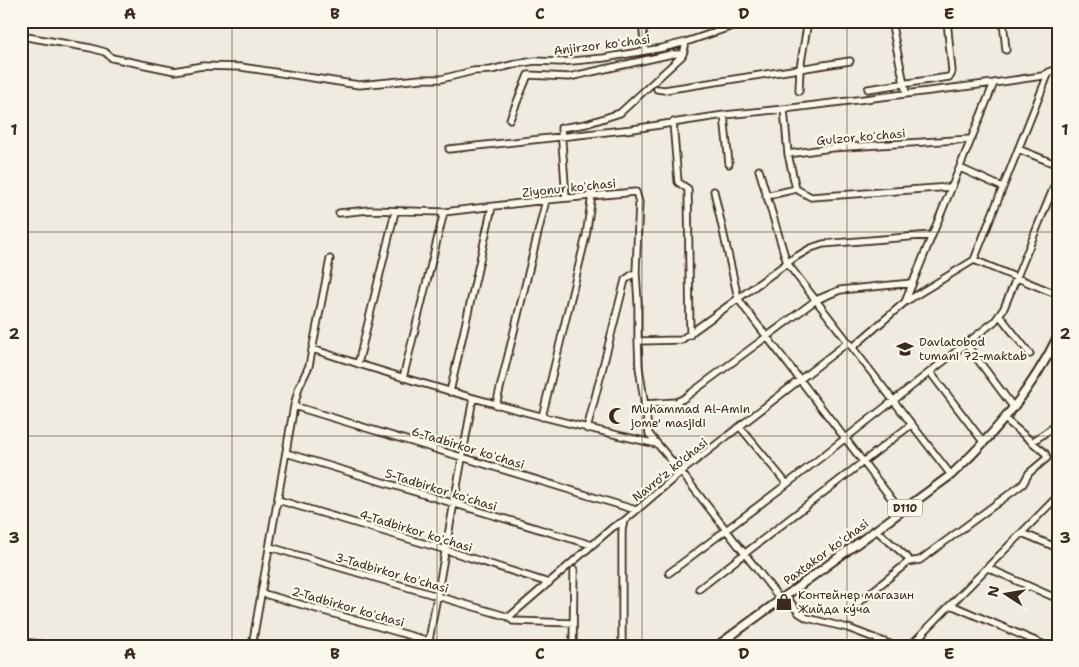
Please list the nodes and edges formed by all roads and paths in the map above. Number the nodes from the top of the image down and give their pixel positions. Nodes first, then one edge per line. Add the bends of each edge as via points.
1 (642, 21) edge
2 (758, 21) edge
3 (808, 21) edge
4 (891, 21) edge
5 (947, 21) edge
6 (1002, 21) edge
7 (21, 36) edge
8 (686, 42) junction
9 (645, 50) junction
10 (1006, 50) dead end
11 (683, 54) junction
12 (850, 61) dead end
13 (800, 68) junction
14 (1058, 68) edge
15 (1049, 72) junction
16 (905, 83) junction
17 (994, 83) junction
18 (868, 88) dead end
19 (657, 89) dead end
20 (799, 91) dead end
21 (906, 92) junction
22 (784, 108) junction
23 (724, 115) junction
24 (510, 119) dead end
25 (672, 122) junction
26 (561, 137) junction
27 (971, 139) junction
28 (449, 149) dead end
29 (1018, 149) junction
30 (788, 154) junction
31 (729, 164) dead end
32 (1058, 165) edge
33 (960, 168) junction
34 (759, 170) dead end
35 (1058, 177) edge
36 (951, 187) junction
37 (1002, 187) junction
38 (796, 189) junction
39 (714, 191) dead end
40 (592, 195) junction
41 (766, 196) junction
42 (566, 198) junction
43 (546, 200) junction
44 (492, 207) junction
45 (395, 212) junction
46 (444, 212) junction
47 (340, 213) dead end
48 (932, 235) junction
49 (330, 259) dead end
50 (974, 260) junction
51 (787, 263) junction
52 (636, 272) junction
53 (1016, 277) junction
54 (912, 283) junction
55 (1058, 291) edge
56 (738, 298) junction
57 (816, 300) junction
58 (905, 302) junction
59 (1000, 316) junction
60 (690, 335) junction
61 (1058, 336) edge
62 (765, 337) junction
63 (638, 341) junction
64 (847, 343) junction
65 (966, 344) junction
66 (853, 347) junction
67 (312, 349) junction
68 (1030, 354) dead end
69 (358, 364) junction
70 (930, 372) junction
71 (403, 378) junction
72 (799, 380) junction
73 (450, 392) junction
74 (473, 398) junction
75 (894, 401) junction
76 (644, 404) junction
77 (496, 405) junction
78 (294, 406) junction
79 (1014, 408) junction
80 (542, 417) junction
81 (1004, 419) junction
82 (912, 424) junction
83 (1058, 424) edge
84 (740, 427) junction
85 (587, 429) junction
86 (844, 438) junction
87 (1032, 442) junction
88 (984, 443) junction
89 (657, 444) junction
90 (286, 453) junction
91 (462, 457) junction
92 (863, 462) junction
93 (681, 472) junction
94 (950, 475) junction
95 (786, 484) junction
96 (1057, 496) edge
97 (278, 500) junction
98 (454, 504) junction
99 (636, 510) junction
100 (901, 511) junction
101 (624, 521) junction
102 (726, 530) junction
103 (876, 530) junction
104 (1022, 533) junction
105 (592, 545) junction
106 (270, 547) junction
107 (1058, 548) edge
108 (446, 550) junction
109 (744, 554) junction
110 (908, 562) junction
111 (988, 568) junction
112 (574, 570) dead end
113 (669, 573) dead end
114 (549, 583) junction
115 (700, 589) dead end
116 (261, 593) junction
117 (437, 597) junction
118 (782, 597) junction
119 (1058, 599) edge
120 (857, 604) dead end
121 (951, 605) junction
122 (509, 617) junction
123 (573, 623) junction
124 (919, 638) junction
125 (21, 643) edge
126 (429, 643) edge
127 (51, 646) edge
128 (252, 646) edge
129 (573, 646) edge
130 (622, 646) edge
131 (717, 646) edge
132 (895, 646) edge
133 (910, 646) edge
134 (934, 646) edge
135 (1047, 646) edge

1 - 9 street
2 - 8 street, Anjirzor koʻchasi
3 - 13 street
4 - 16 street
5 - 16 street via 951,76
6 - 10 street
7 - 9 street, Anjirzor koʻchasi via 91,48 112,58 175,71 202,66 241,67 359,85 441,79 535,61 580,61
8 - 9 street, Anjirzor koʻchasi
8 - 11 street
11 - 24 street via 569,77 528,75
11 - 26 street via 620,113 561,128
12 - 13 street
13 - 19 street
13 - 20 street
14 - 15 street
15 - 17 street via 1042,76
15 - 29 street
16 - 18 street
16 - 21 street
17 - 21 street
17 - 27 street
21 - 22 street
22 - 23 street
22 - 30 street
23 - 25 street
23 - 31 street
25 - 26 street
25 - 60 street via 678,182 688,189
26 - 28 street
26 - 42 street
27 - 30 street, Gulzor koʻchasi
27 - 33 street
29 - 32 street
29 - 37 street
30 - 38 street
33 - 36 street
33 - 37 street
34 - 41 street
35 - 53 street
36 - 38 street via 811,197
36 - 48 street
37 - 50 street
38 - 41 street
39 - 56 street
40 - 42 street, Ziyonur koʻchasi
40 - 52 street, Ziyonur koʻchasi via 636,192 639,202
40 - 80 street via 586,236
41 - 51 street
42 - 43 street, Ziyonur koʻchasi
43 - 44 street, Ziyonur koʻchasi
43 - 77 street
44 - 46 street, Ziyonur koʻchasi
44 - 73 street
45 - 46 street, Ziyonur koʻchasi
45 - 47 street, Ziyonur koʻchasi
45 - 69 street
46 - 71 street
48 - 51 street via 823,244
48 - 54 street
49 - 67 street
50 - 53 street
50 - 58 street
51 - 56 street
51 - 57 street
52 - 63 street, Ziyonur koʻchasi
52 - 85 street via 625,280
53 - 55 street via 1056,294
53 - 59 street
54 - 57 street via 840,290
54 - 58 street
56 - 60 street
56 - 62 street
57 - 62 street
57 - 64 street
58 - 66 street
59 - 65 street
59 - 68 street
60 - 63 street via 673,341
61 - 79 main road, Paxtakor koʻchasi / D110
62 - 72 street
62 - 76 street via 683,399
63 - 76 street, Ziyonur koʻchasi
64 - 66 street
64 - 72 street, Navro'z ko'chasi
65 - 70 street
65 - 79 street
66 - 75 street
67 - 69 street
67 - 78 street
69 - 71 street
70 - 75 street
70 - 88 street
71 - 73 street
72 - 84 street, Navro'z ko'chasi
72 - 86 street
73 - 74 street
74 - 77 street
74 - 91 street
75 - 82 street
75 - 86 street
76 - 89 street, Ziyonur koʻchasi via 647,429
77 - 80 street
78 - 90 street
78 - 91 street, 6-Tadbirkor koʻchasi
79 - 81 main road, Paxtakor koʻchasi / D110
80 - 85 street
81 - 87 street
81 - 88 main road, Paxtakor koʻchasi / D110
82 - 92 street
82 - 94 street
83 - 87 street
84 - 93 street, Navro'z ko'chasi
84 - 95 street
85 - 89 street
86 - 92 street
86 - 95 street
87 - 110 street via 1047,458 1029,473 1024,484 920,560
88 - 94 main road, Paxtakor koʻchasi / D110
89 - 93 street, Ziyonur koʻchasi
90 - 97 street
90 - 98 street, 5-Tadbirkor koʻchasi
91 - 98 street
91 - 99 street, 6-Tadbirkor koʻchasi
92 - 100 street
92 - 109 street
93 - 99 street, Navro'z ko'chasi
93 - 102 street, Ziyonur koʻchasi
94 - 100 main road, Paxtakor koʻchasi / D110
95 - 102 street
96 - 104 street
97 - 106 street
97 - 108 street, 4-Tadbirkor koʻchasi
98 - 105 street, 5-Tadbirkor koʻchasi
98 - 108 street
99 - 101 street, Navro'z ko'chasi
100 - 103 main road, Paxtakor koʻchasi / D110
101 - 105 street, Navro'z ko'chasi
101 - 130 street
102 - 109 street, Ziyonur koʻchasi
102 - 113 street
103 - 110 street via 908,558
103 - 118 main road, Paxtakor koʻchasi / D110
104 - 107 street
104 - 111 street
105 - 114 street, Navro'z ko'chasi
106 - 116 street
106 - 117 street, 3-Tadbirkor koʻchasi
108 - 114 street, 4-Tadbirkor koʻchasi
108 - 117 street
109 - 115 street
109 - 118 street, Ziyonur koʻchasi
110 - 120 street
111 - 119 street
111 - 121 street
112 - 123 street
114 - 122 street, Navro'z ko'chasi
116 - 126 street, 2-Tadbirkor koʻchasi
116 - 128 street
117 - 122 street, 3-Tadbirkor koʻchasi
117 - 126 street
118 - 131 main road, Paxtakor koʻchasi / D110
118 - 132 street, Ziyonur koʻchasi via 807,618 848,628
121 - 124 street
121 - 135 street
122 - 123 street, 3-Tadbirkor koʻchasi via 513,621
123 - 129 street
124 - 133 street
124 - 134 street
125 - 127 main road

